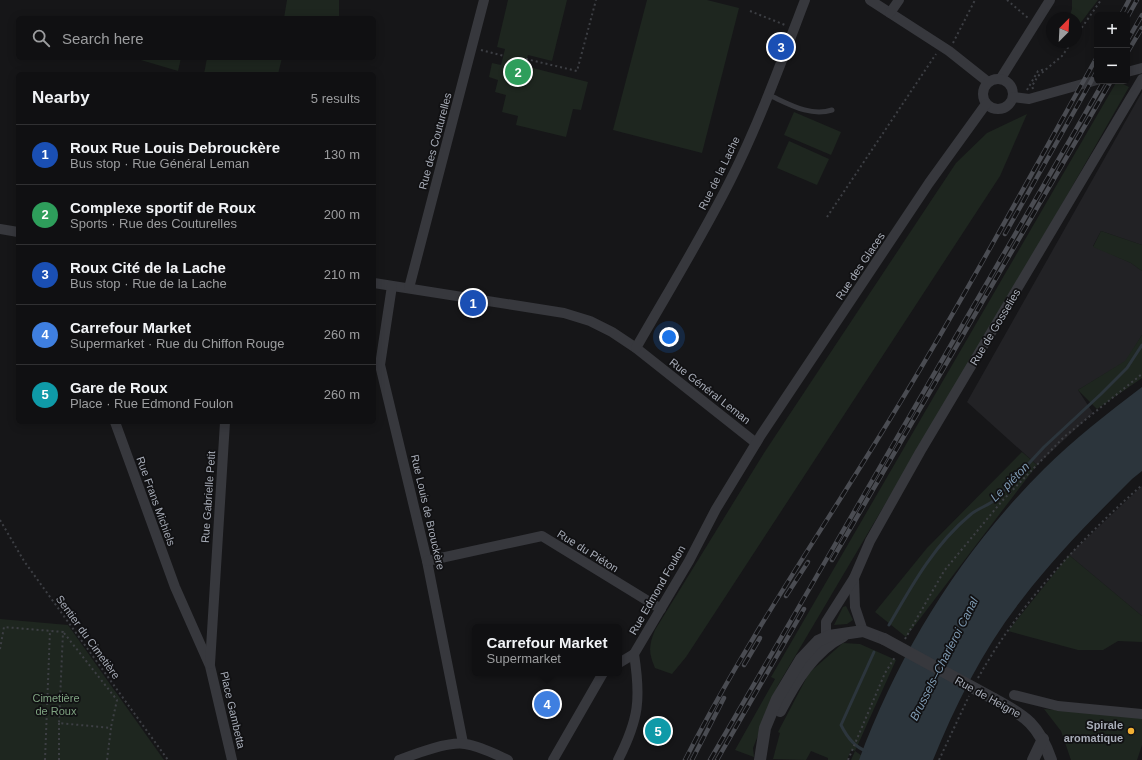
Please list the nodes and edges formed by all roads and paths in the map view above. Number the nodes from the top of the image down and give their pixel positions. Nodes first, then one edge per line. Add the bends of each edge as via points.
1 (484, 0) edge
2 (596, 0) edge
3 (805, 0) edge
4 (870, 0) edge
5 (899, 0) edge
6 (975, 0) edge
7 (1007, 0) edge
8 (1050, 0) edge
9 (1101, 0) edge
10 (750, 11) dead end
11 (890, 13) junction
12 (1035, 24) junction
13 (1082, 27) edge
14 (794, 28) junction
15 (472, 47) junction
16 (945, 48) junction
17 (1068, 48) edge
18 (504, 56) dead end
19 (526, 59) dead end
20 (1142, 68) edge
21 (1047, 69) junction
22 (1130, 71) edge
23 (1001, 78) junction
24 (1142, 79) edge
25 (1094, 81) edge
26 (988, 82) junction
27 (1036, 90) dead end
28 (769, 95) junction
29 (1013, 97) junction
30 (1029, 99) junction
31 (986, 104) junction
32 (832, 110) dead end
33 (827, 217) dead end
34 (0, 229) edge
35 (16, 232) edge
36 (376, 283) edge
37 (392, 286) junction
38 (409, 288) junction
39 (636, 348) junction
40 (1142, 374) edge
41 (115, 424) edge
42 (225, 424) edge
43 (756, 443) junction
44 (1142, 485) edge
45 (0, 520) edge
46 (427, 562) junction
47 (216, 574) joint
48 (854, 578) junction
49 (175, 587) joint
50 (661, 610) junction
51 (50, 630) junction
52 (863, 631) junction
53 (63, 632) junction
54 (850, 632) junction
55 (828, 636) junction
56 (903, 643) dead end
57 (0, 649) edge
58 (634, 654) junction
59 (896, 655) dead end
60 (622, 661) edge
61 (210, 666) junction
62 (601, 676) edge
63 (976, 682) dead end
64 (969, 695) dead end
65 (1014, 695) dead end
66 (1142, 714) edge
67 (59, 723) junction
68 (111, 728) junction
69 (1043, 738) junction
70 (464, 744) junction
71 (45, 760) edge
72 (59, 760) edge
73 (107, 760) edge
74 (168, 760) edge
75 (232, 760) edge
76 (399, 760) edge
77 (508, 760) edge
78 (553, 760) edge
79 (618, 760) edge
80 (760, 760) edge
81 (768, 760) edge
82 (848, 760) edge
83 (939, 760) edge
84 (1033, 760) edge
85 (1051, 760) edge

1 - 15 street, Rue des Couturelles
2 - 19 path via 577,71
3 - 14 street, Rue de la Lache
4 - 11 street
5 - 11 street
6 - 16 path
7 - 12 path
8 - 12 street
9 - 13 path
10 - 14 path
11 - 16 street
12 - 23 street
14 - 28 street, Rue de la Lache
15 - 18 path
15 - 38 street, Rue des Couturelles
16 - 26 street
16 - 33 path
17 - 21 path
20 - 22 street
21 - 27 path via 1038,76 1032,86
21 - 30 path via 1038,71 1027,88
23 - 26 street
23 - 29 street via 1009,82
24 - 48 street, Rue de Gosselies via 920,452 870,541
25 - 30 street
26 - 31 street via 983,88
28 - 32 lane via 811,113
28 - 39 street, Rue de la Lache via 731,179
29 - 30 street
29 - 31 street via 1009,105 1002,108 993,108
31 - 43 street, Rue des Glaces via 929,183
34 - 35 street
36 - 37 street, Rue Général Leman
37 - 38 street, Rue Général Leman
37 - 46 street, Rue Louis de Brouckère via 380,365
38 - 39 street, Rue Général Leman via 564,313 590,321
39 - 43 street, Rue Général Leman
40 - 56 path via 1064,437 1002,501 944,571
41 - 49 street, Rue Frans Michiels
42 - 47 street, Rue Gabrielle Petit
43 - 50 street, Rue Edmond Foulon via 716,509
44 - 63 path via 1054,570 996,647
45 - 74 path, Sentier du Cimetière via 24,561
46 - 50 street, Rue du Piéton via 542,536
46 - 70 street, Rue Louis de Brouckère
47 - 61 street, Place Gambetta
48 - 52 street, Rue de Gosselies via 855,607
48 - 55 street, Rue de Gosselies via 826,622
49 - 61 street, Place Gambetta
50 - 58 street, Rue Edmond Foulon
51 - 53 path
51 - 57 path via 4,627
51 - 71 path
52 - 54 street
52 - 69 street, Rue de Heigne, bridge via 884,639 1023,716
53 - 67 path
53 - 68 path via 117,700
54 - 55 street
54 - 81 street via 836,640 808,664 778,716 772,731
55 - 80 street via 818,641 801,659 777,699 765,728
58 - 60 street
58 - 79 street via 639,682 638,701 634,726
59 - 82 path via 885,674
61 - 75 street, Place Gambetta
62 - 78 street
64 - 83 path
65 - 66 street via 1058,706
67 - 68 path
67 - 72 path
68 - 73 path
69 - 84 street
69 - 85 street, Rue de Heigne
70 - 76 street via 426,750
70 - 77 street

